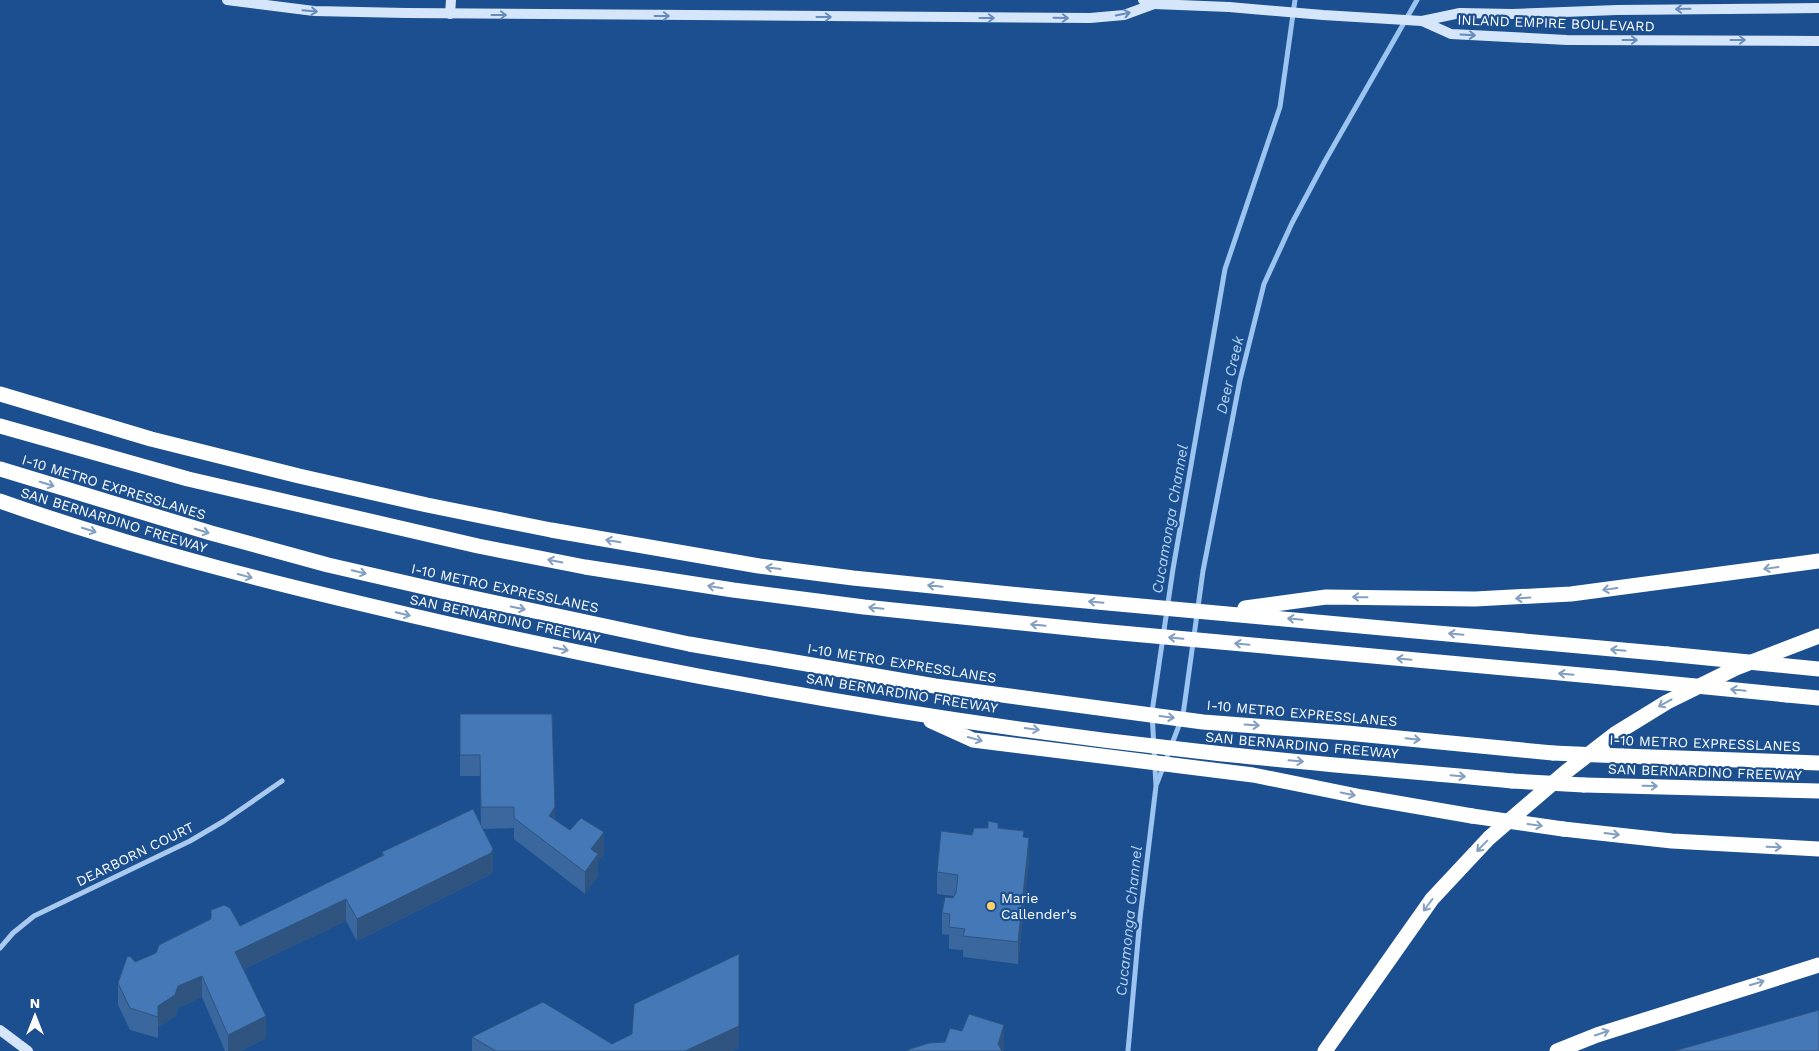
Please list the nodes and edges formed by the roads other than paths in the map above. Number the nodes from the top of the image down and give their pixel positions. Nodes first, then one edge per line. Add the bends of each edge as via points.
1 (227, 0) edge
2 (451, 0) edge
3 (1143, 0) edge
4 (1154, 4) junction
5 (1819, 8) edge
6 (450, 14) junction
7 (1422, 21) junction
8 (1819, 41) edge
9 (1, 395) edge
10 (0, 426) edge
11 (0, 469) edge
12 (0, 501) edge
13 (0, 512) edge
14 (42, 516) junction
15 (1819, 561) edge
16 (1218, 612) junction
17 (1819, 636) edge
18 (1819, 669) edge
19 (1819, 698) edge
20 (914, 713) junction
21 (1819, 763) edge
22 (282, 781) dead end
23 (1819, 791) edge
24 (1819, 849) edge
25 (0, 948) edge
26 (1819, 964) edge
27 (0, 1030) edge
28 (28, 1051) edge
29 (1325, 1051) edge
30 (1557, 1051) edge

1 -> 6 main road via 314,12
2 - 6 main road
3 - 4 main road
6 -> 4 main road via 1090,18 1124,15
4 - 7 main road
5 -> 7 main road, INLAND EMPIRE BOULEVARD via 1460,13
7 -> 8 main road, INLAND EMPIRE BOULEVARD via 1461,35 1567,40
16 -> 9 highway via 872,580 759,566 551,530 299,476
19 -> 10 highway, I-10 METRO EXPRESSLANES, bridge via 1139,635 733,590 585,567 478,546 207,483
11 -> 21 highway, I-10 METRO EXPRESSLANES, bridge via 220,536 328,565 689,644 935,686 1203,722 1553,753
12 - 14 highway, SAN BERNARDINO FREEWAY
13 - 14 highway
14 -> 20 highway, SAN BERNARDINO FREEWAY via 259,580 536,644
15 -> 16 highway via 1572,594 1474,600 1326,597
18 -> 16 highway, bridge
17 -> 29 highway via 1736,668 1667,702 1615,734 1567,771 1489,838 1432,899
20 -> 23 highway, SAN BERNARDINO FREEWAY, bridge via 1195,751 1512,781
20 -> 24 highway, bridge via 973,740 1253,775 1472,816 1672,841
22 - 25 street, DEARBORN COURT via 190,840 34,916
30 -> 26 highway
27 - 28 main road

